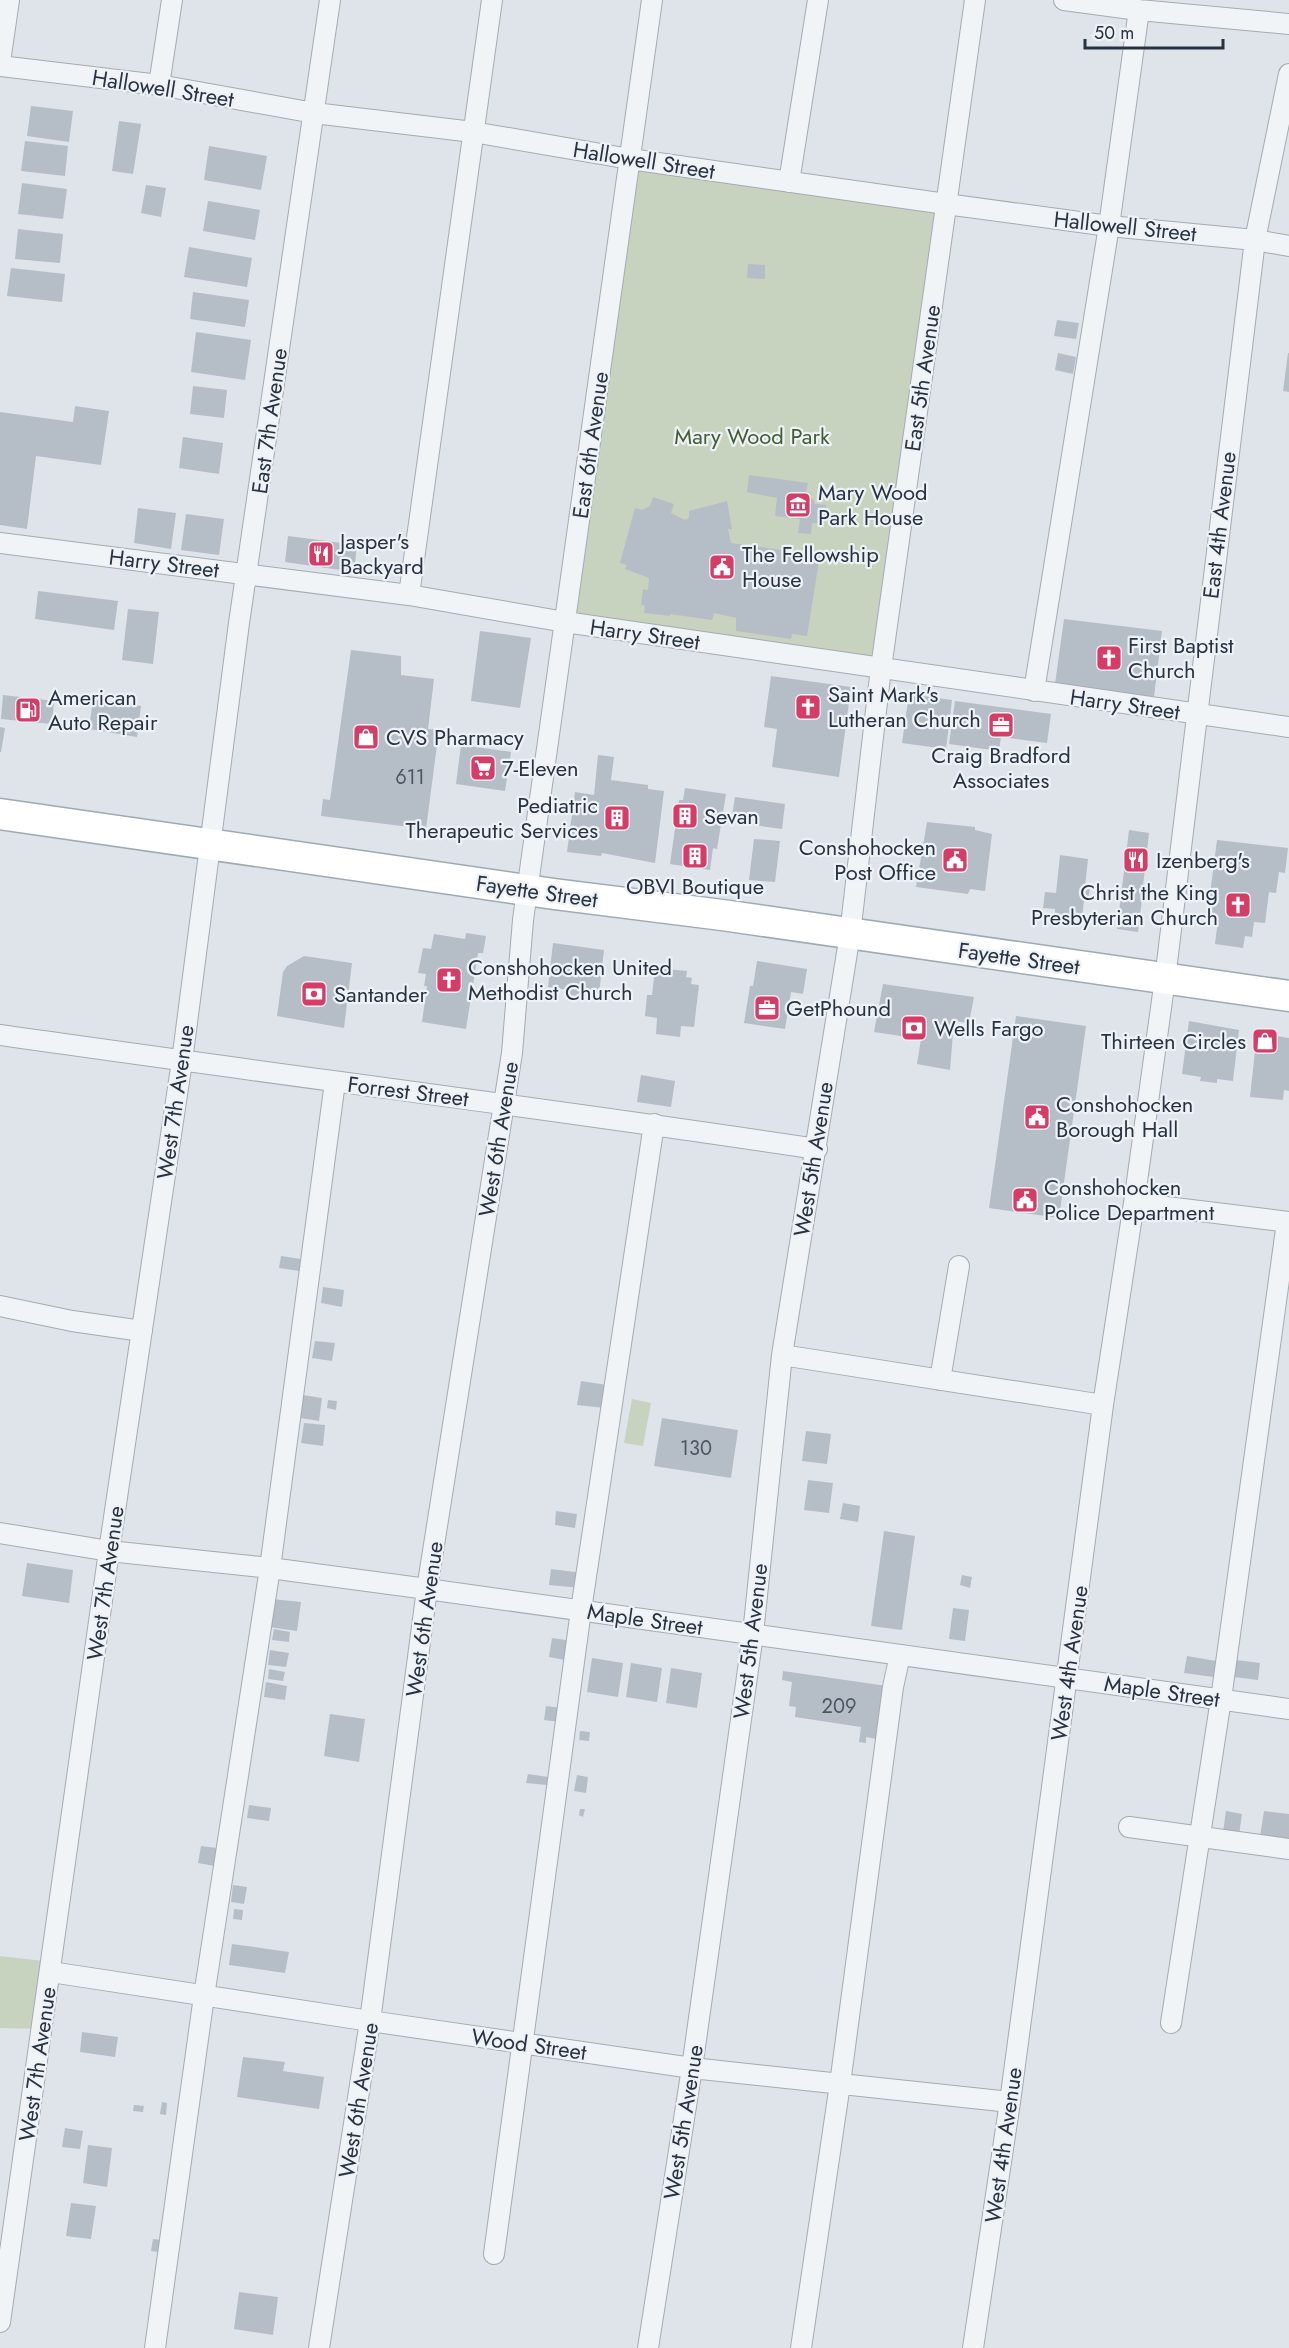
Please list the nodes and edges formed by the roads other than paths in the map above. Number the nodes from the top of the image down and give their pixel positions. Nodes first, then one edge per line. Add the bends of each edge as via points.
1 (9, 0) edge
2 (172, 0) edge
3 (330, 0) edge
4 (492, 0) edge
5 (652, 0) edge
6 (818, 0) edge
7 (975, 0) edge
8 (1064, 0) edge
9 (1139, 10) junction
10 (1289, 24) edge
11 (0, 64) edge
12 (1289, 74) edge
13 (159, 85) junction
14 (314, 113) junction
15 (472, 132) junction
16 (630, 159) junction
17 (789, 182) junction
18 (946, 204) junction
19 (1109, 226) junction
20 (1255, 240) junction
21 (1289, 246) edge
22 (0, 543) edge
23 (246, 574) junction
24 (409, 595) junction
25 (565, 622) junction
26 (881, 668) junction
27 (1034, 691) junction
28 (1196, 714) junction
29 (1289, 727) edge
30 (0, 814) edge
31 (209, 843) junction
32 (528, 890) junction
33 (850, 934) junction
34 (1165, 979) junction
35 (1289, 996) edge
36 (0, 1035) edge
37 (182, 1061) junction
38 (335, 1082) junction
39 (504, 1103) junction
40 (654, 1125) junction
41 (817, 1149) junction
42 (1134, 1203) junction
43 (1288, 1222) edge
44 (959, 1266) dead end
45 (0, 1306) edge
46 (142, 1331) junction
47 (782, 1355) junction
48 (939, 1380) junction
49 (1103, 1405) junction
50 (0, 1533) edge
51 (109, 1551) junction
52 (270, 1568) junction
53 (427, 1589) junction
54 (581, 1610) junction
55 (753, 1634) junction
56 (900, 1654) junction
57 (1067, 1678) junction
58 (1221, 1700) junction
59 (1289, 1709) edge
60 (1129, 1827) dead end
61 (1199, 1837) junction
62 (1289, 1849) edge
63 (51, 1972) junction
64 (204, 1995) junction
65 (370, 2021) junction
66 (1171, 2023) dead end
67 (522, 2043) junction
68 (692, 2068) junction
69 (840, 2084) junction
70 (1010, 2102) junction
71 (494, 2254) dead end
72 (0, 2322) edge
73 (155, 2348) edge
74 (319, 2348) edge
75 (648, 2348) edge
76 (801, 2348) edge
77 (973, 2348) edge

1 - 11 street
2 - 13 street
3 - 14 street, East 7th Avenue
4 - 15 street
5 - 16 street, East 6th Avenue
6 - 17 street
7 - 18 street, East 5th Avenue
8 - 9 street
9 - 10 street
9 - 19 street
11 - 13 street, Hallowell Street
12 - 20 street, East 4th Avenue
13 - 14 street, Hallowell Street
14 - 15 street, Hallowell Street
14 - 23 street, East 7th Avenue
15 - 16 street, Hallowell Street
15 - 24 street
16 - 17 street, Hallowell Street
16 - 25 street, East 6th Avenue
17 - 18 street, Hallowell Street
18 - 19 street, Hallowell Street
18 - 26 street, East 5th Avenue
19 - 20 street, Hallowell Street
19 - 27 street
20 - 21 street, Hallowell Street
20 - 28 street, East 4th Avenue
22 - 23 street, Harry Street
23 - 24 street, Harry Street
23 - 31 street, East 7th Avenue
24 - 25 street, Harry Street
25 - 26 street, Harry Street
25 - 32 street, East 6th Avenue
26 - 27 street, Harry Street
26 - 33 street, East 5th Avenue
27 - 28 street, Harry Street
28 - 29 street, Harry Street
28 - 34 street, East 4th Avenue
30 - 31 main road, Fayette Street
31 - 32 main road, Fayette Street
31 - 37 street, West 7th Avenue
32 - 33 main road, Fayette Street
32 - 39 street, West 6th Avenue
33 - 34 main road, Fayette Street
33 - 41 street, West 5th Avenue
34 - 35 main road, Fayette Street
34 - 42 street, West 4th Avenue
36 - 37 street, Forrest Street
37 - 38 street, Forrest Street
37 - 46 street, West 7th Avenue
38 - 39 street, Forrest Street
38 - 52 street
39 - 40 street, Forrest Street
39 - 53 street, West 6th Avenue
40 - 41 street, Forrest Street
40 - 54 street
41 - 47 street, West 5th Avenue
42 - 43 street
42 - 49 street, West 4th Avenue
43 - 58 street
44 - 48 street
45 - 46 street
46 - 51 street, West 7th Avenue
47 - 48 street
47 - 55 street, West 5th Avenue
48 - 49 street
49 - 57 street, West 4th Avenue
50 - 51 street, Maple Street
51 - 52 street, Maple Street
51 - 63 street, West 7th Avenue
52 - 53 street, Maple Street
52 - 64 street
53 - 54 street, Maple Street
53 - 65 street, West 6th Avenue
54 - 55 street, Maple Street
54 - 67 street
55 - 56 street, Maple Street
55 - 68 street, West 5th Avenue
56 - 57 street, Maple Street
56 - 69 street
57 - 58 street, Maple Street
57 - 70 street, West 4th Avenue
58 - 59 street, Maple Street
58 - 61 street
60 - 61 street
61 - 62 street
61 - 66 street
63 - 64 street, Wood Street
63 - 72 street, West 7th Avenue
64 - 65 street, Wood Street
64 - 73 street
65 - 67 street, Wood Street
65 - 74 street, West 6th Avenue
67 - 68 street, Wood Street
67 - 71 street
68 - 69 street, Wood Street
68 - 75 street, West 5th Avenue
69 - 70 street, Wood Street
69 - 76 street
70 - 77 street, West 4th Avenue

